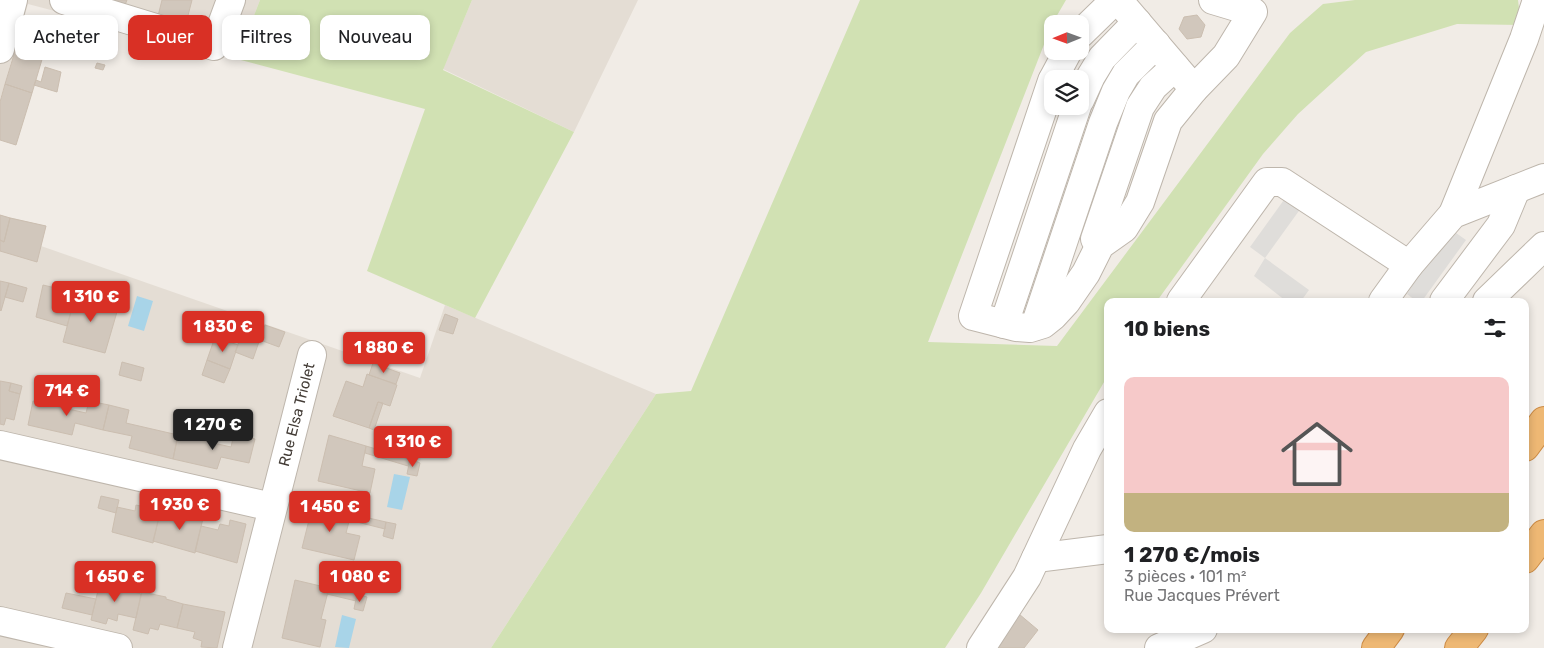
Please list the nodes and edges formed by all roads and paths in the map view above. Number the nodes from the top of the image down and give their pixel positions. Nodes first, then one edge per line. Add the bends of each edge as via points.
1 (14, 0) edge
2 (64, 0) edge
3 (231, 0) edge
4 (1114, 0) edge
5 (1118, 0) edge
6 (1537, 0) edge
7 (1221, 1) edge
8 (1256, 6) edge
9 (1137, 22) junction
10 (1089, 25) edge
11 (1156, 44) junction
12 (0, 48) edge
13 (1175, 67) junction
14 (1089, 78) edge
15 (1194, 89) junction
16 (1054, 115) edge
17 (1058, 115) edge
18 (1089, 115) edge
19 (1103, 123) junction
20 (1131, 133) junction
21 (1161, 143) junction
22 (1544, 178) edge
23 (1516, 189) junction
24 (1009, 210) junction
25 (1453, 214) junction
26 (1039, 220) junction
27 (1068, 230) junction
28 (1097, 242) junction
29 (1544, 246) edge
30 (1544, 252) edge
31 (1409, 265) junction
32 (1183, 298) edge
33 (1385, 298) edge
34 (1446, 298) edge
35 (1490, 298) edge
36 (1510, 298) edge
37 (1004, 324) junction
38 (1035, 326) junction
39 (312, 355) dead end
40 (1104, 420) edge
41 (1544, 421) edge
42 (1529, 442) edge
43 (0, 445) edge
44 (272, 507) junction
45 (1544, 534) edge
46 (1104, 550) edge
47 (1529, 555) edge
48 (1036, 558) junction
49 (0, 621) edge
50 (1191, 633) edge
51 (1387, 633) edge
52 (1471, 633) edge
53 (118, 648) edge
54 (237, 648) edge
55 (981, 648) edge
56 (1159, 648) edge
57 (1376, 648) edge
58 (1459, 648) edge

1 - 12 street
2 - 3 street via 214,46
4 - 10 street
5 - 9 street
6 - 25 street
7 - 8 street
8 - 15 street via 1226,56
9 - 11 street
9 - 14 street via 1102,58
11 - 13 street
11 - 19 street via 1126,74
13 - 15 street
13 - 20 street via 1153,87 1140,107
15 - 21 street via 1168,121
16 - 24 street
17 - 26 street
18 - 19 street
19 - 20 street
19 - 27 street
20 - 21 street
20 - 28 street
21 - 28 street via 1140,202 1124,228
22 - 23 street
23 - 25 street
23 - 34 street via 1501,225
24 - 26 street
24 - 37 street via 973,316
25 - 31 street
26 - 27 street
26 - 37 street
27 - 28 street
27 - 38 street
28 - 38 street via 1086,273 1066,302 1053,316
29 - 35 street
30 - 36 street
31 - 32 street via 1282,182 1267,182
31 - 33 street
37 - 38 street via 1023,328
39 - 44 street, Rue Elsa Triolet
40 - 48 street
41 - 42 highway
43 - 44 street
44 - 54 street, Rue Elsa Triolet
45 - 47 highway
46 - 48 street
48 - 55 street via 1028,577
49 - 53 street
50 - 56 street
51 - 57 highway
52 - 58 highway

